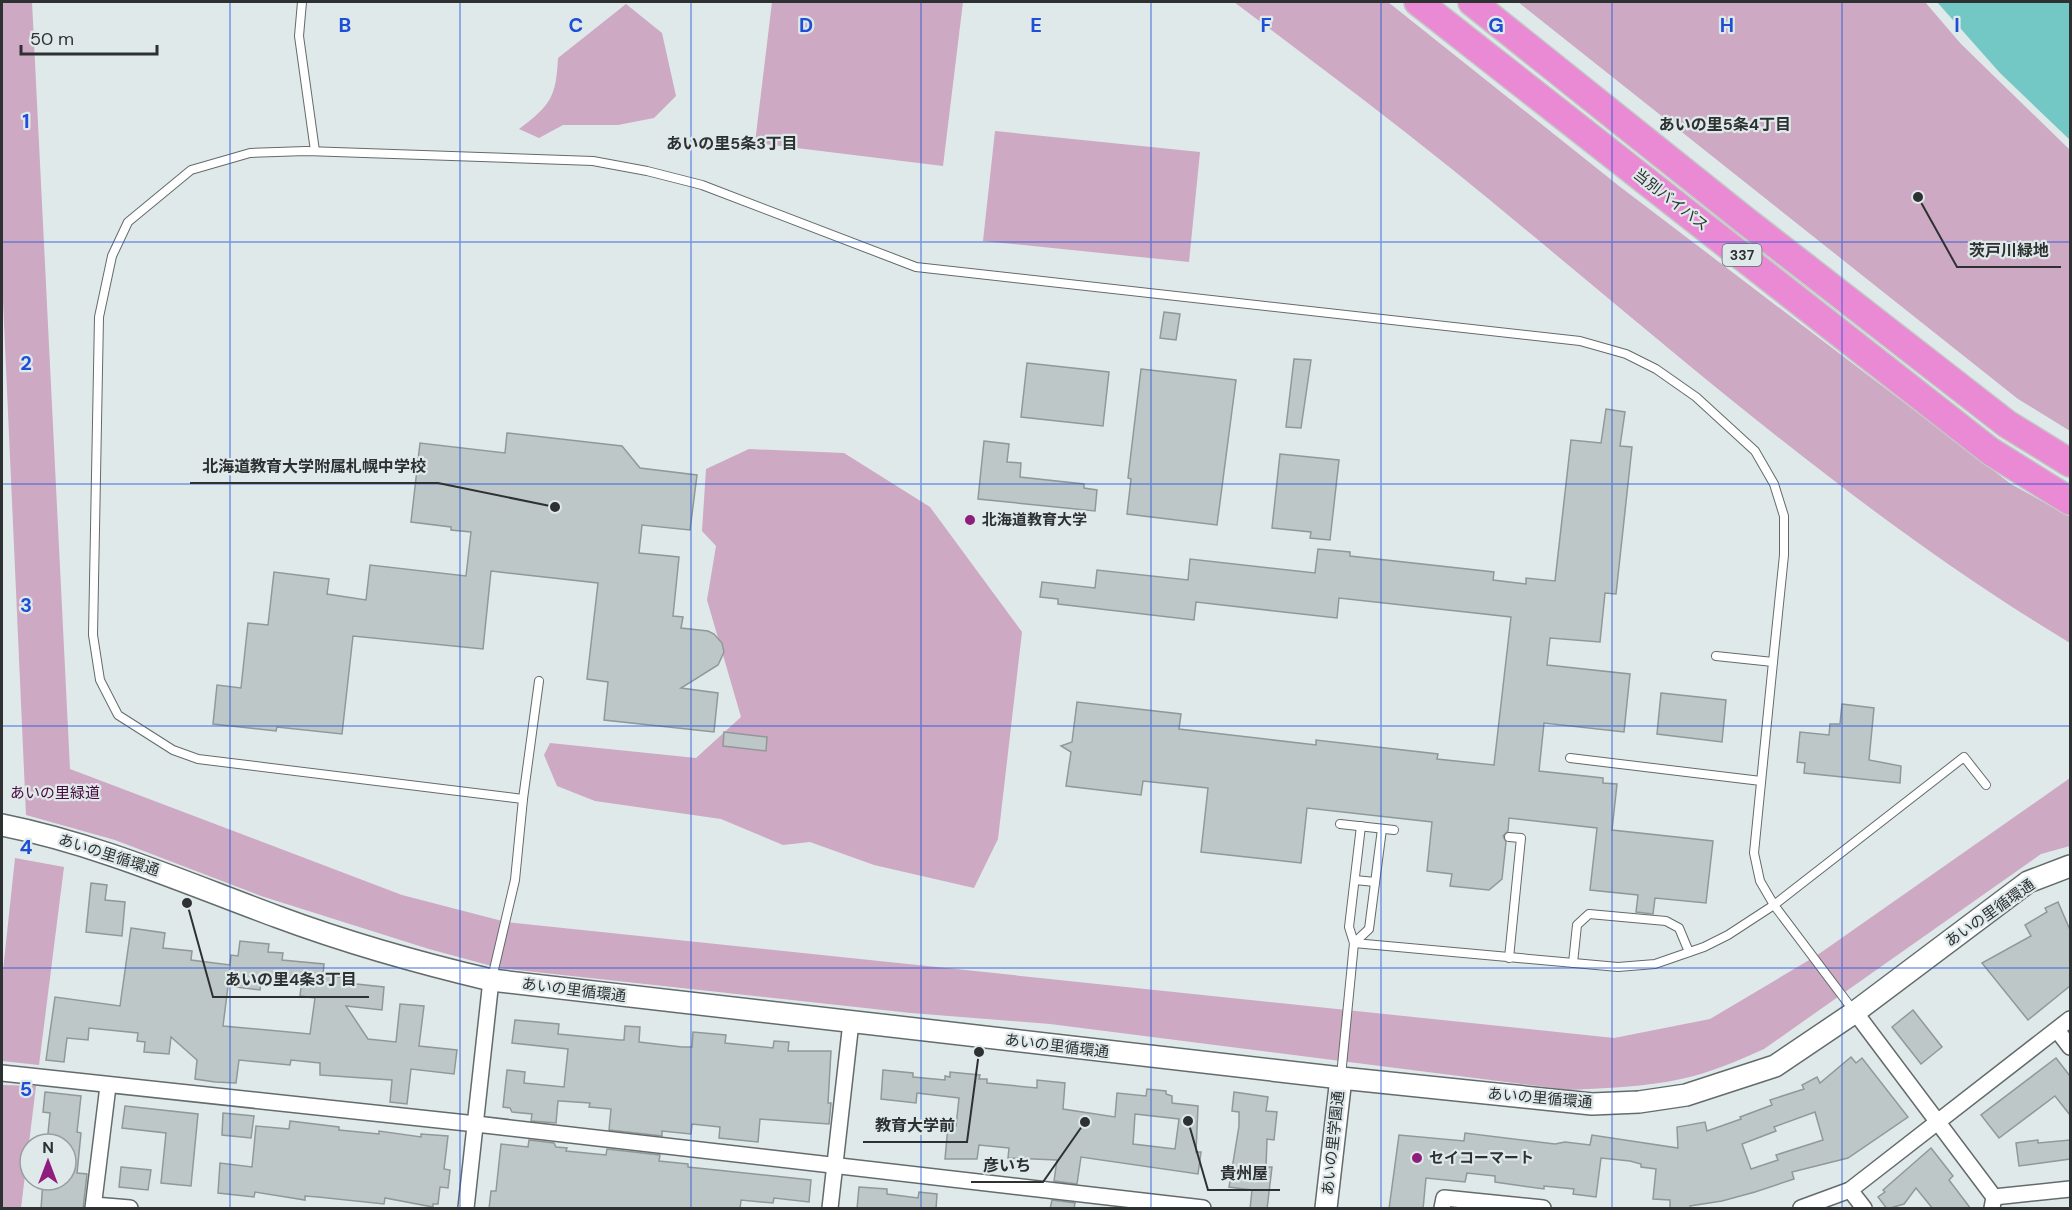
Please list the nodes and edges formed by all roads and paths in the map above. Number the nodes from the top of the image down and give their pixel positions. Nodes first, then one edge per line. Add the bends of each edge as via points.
1 (302, 2) edge
2 (1418, 2) edge
3 (1472, 2) edge
4 (315, 151) junction
5 (2070, 463) edge
6 (2070, 501) edge
7 (1716, 656) dead end
8 (1773, 662) junction
9 (538, 681) dead end
10 (1570, 758) dead end
11 (1761, 781) junction
12 (1986, 785) dead end
13 (522, 799) junction
14 (1340, 824) dead end
15 (1361, 826) junction
16 (2, 828) edge
17 (1382, 828) junction
18 (1394, 830) dead end
19 (1509, 837) dead end
20 (2070, 866) edge
21 (1354, 880) junction
22 (1375, 882) junction
23 (1774, 904) junction
24 (1354, 943) junction
25 (1689, 952) junction
26 (1509, 958) junction
27 (1573, 963) junction
28 (491, 980) junction
29 (1855, 1012) junction
30 (2070, 1019) edge
31 (851, 1022) junction
32 (2057, 1030) junction
33 (2070, 1047) edge
34 (2, 1073) edge
35 (1341, 1078) junction
36 (108, 1086) junction
37 (476, 1124) junction
38 (1937, 1124) junction
39 (835, 1166) junction
40 (2070, 1188) edge
41 (1850, 1190) junction
42 (1993, 1203) edge
43 (94, 1207) edge
44 (130, 1209) edge
45 (466, 1209) edge
46 (830, 1209) edge
47 (1203, 1209) edge
48 (1326, 1209) edge
49 (1442, 1209) edge
50 (1543, 1209) edge
51 (1801, 1209) edge
52 (1864, 1209) edge

1 - 4 lane via 299,36
2 - 6 highway, 当別バイパス / 337 via 1990,451
3 - 5 highway, 当別バイパス / 337 via 2007,424
4 - 8 lane via 593,161 702,185 916,267 1580,341 1626,354 1656,369 1696,398 1755,451 1774,484 1784,516 1784,555
4 - 13 lane via 250,153 191,170 128,222 112,256 99,317 93,635 100,680 118,715 173,750 198,759
7 - 8 lane
8 - 11 lane
9 - 13 lane
10 - 11 lane
11 - 23 lane via 1754,853 1760,881
12 - 23 lane via 1964,757
13 - 28 lane via 515,880
14 - 15 lane
15 - 17 lane
15 - 21 lane
16 - 28 street, あいの里循環通 via 122,857 394,957
17 - 18 lane
17 - 22 lane
19 - 26 lane via 1521,838
20 - 29 street, あいの里循環通 via 2028,882
21 - 22 lane
21 - 24 lane via 1348,927
22 - 24 lane via 1369,929
23 - 25 lane via 1728,935
23 - 29 lane
24 - 26 lane
24 - 35 lane
25 - 27 lane via 1655,964 1618,967
25 - 27 lane via 1679,928 1666,921 1589,914 1576,925
26 - 27 lane
28 - 31 street, あいの里循環通
28 - 37 street
29 - 35 street, あいの里循環通 via 1775,1066 1686,1095 1639,1102 1592,1104
29 - 38 street
30 - 32 street
31 - 35 street, あいの里循環通
31 - 39 street
32 - 33 street
32 - 38 street
34 - 36 street
35 - 48 street, あいの里学園通
36 - 37 street
36 - 43 street
37 - 39 street
37 - 45 street
38 - 41 street
38 - 42 street
39 - 46 street
39 - 47 street
40 - 42 street
41 - 51 street
41 - 52 street
43 - 44 street
49 - 50 street via 1444,1198

